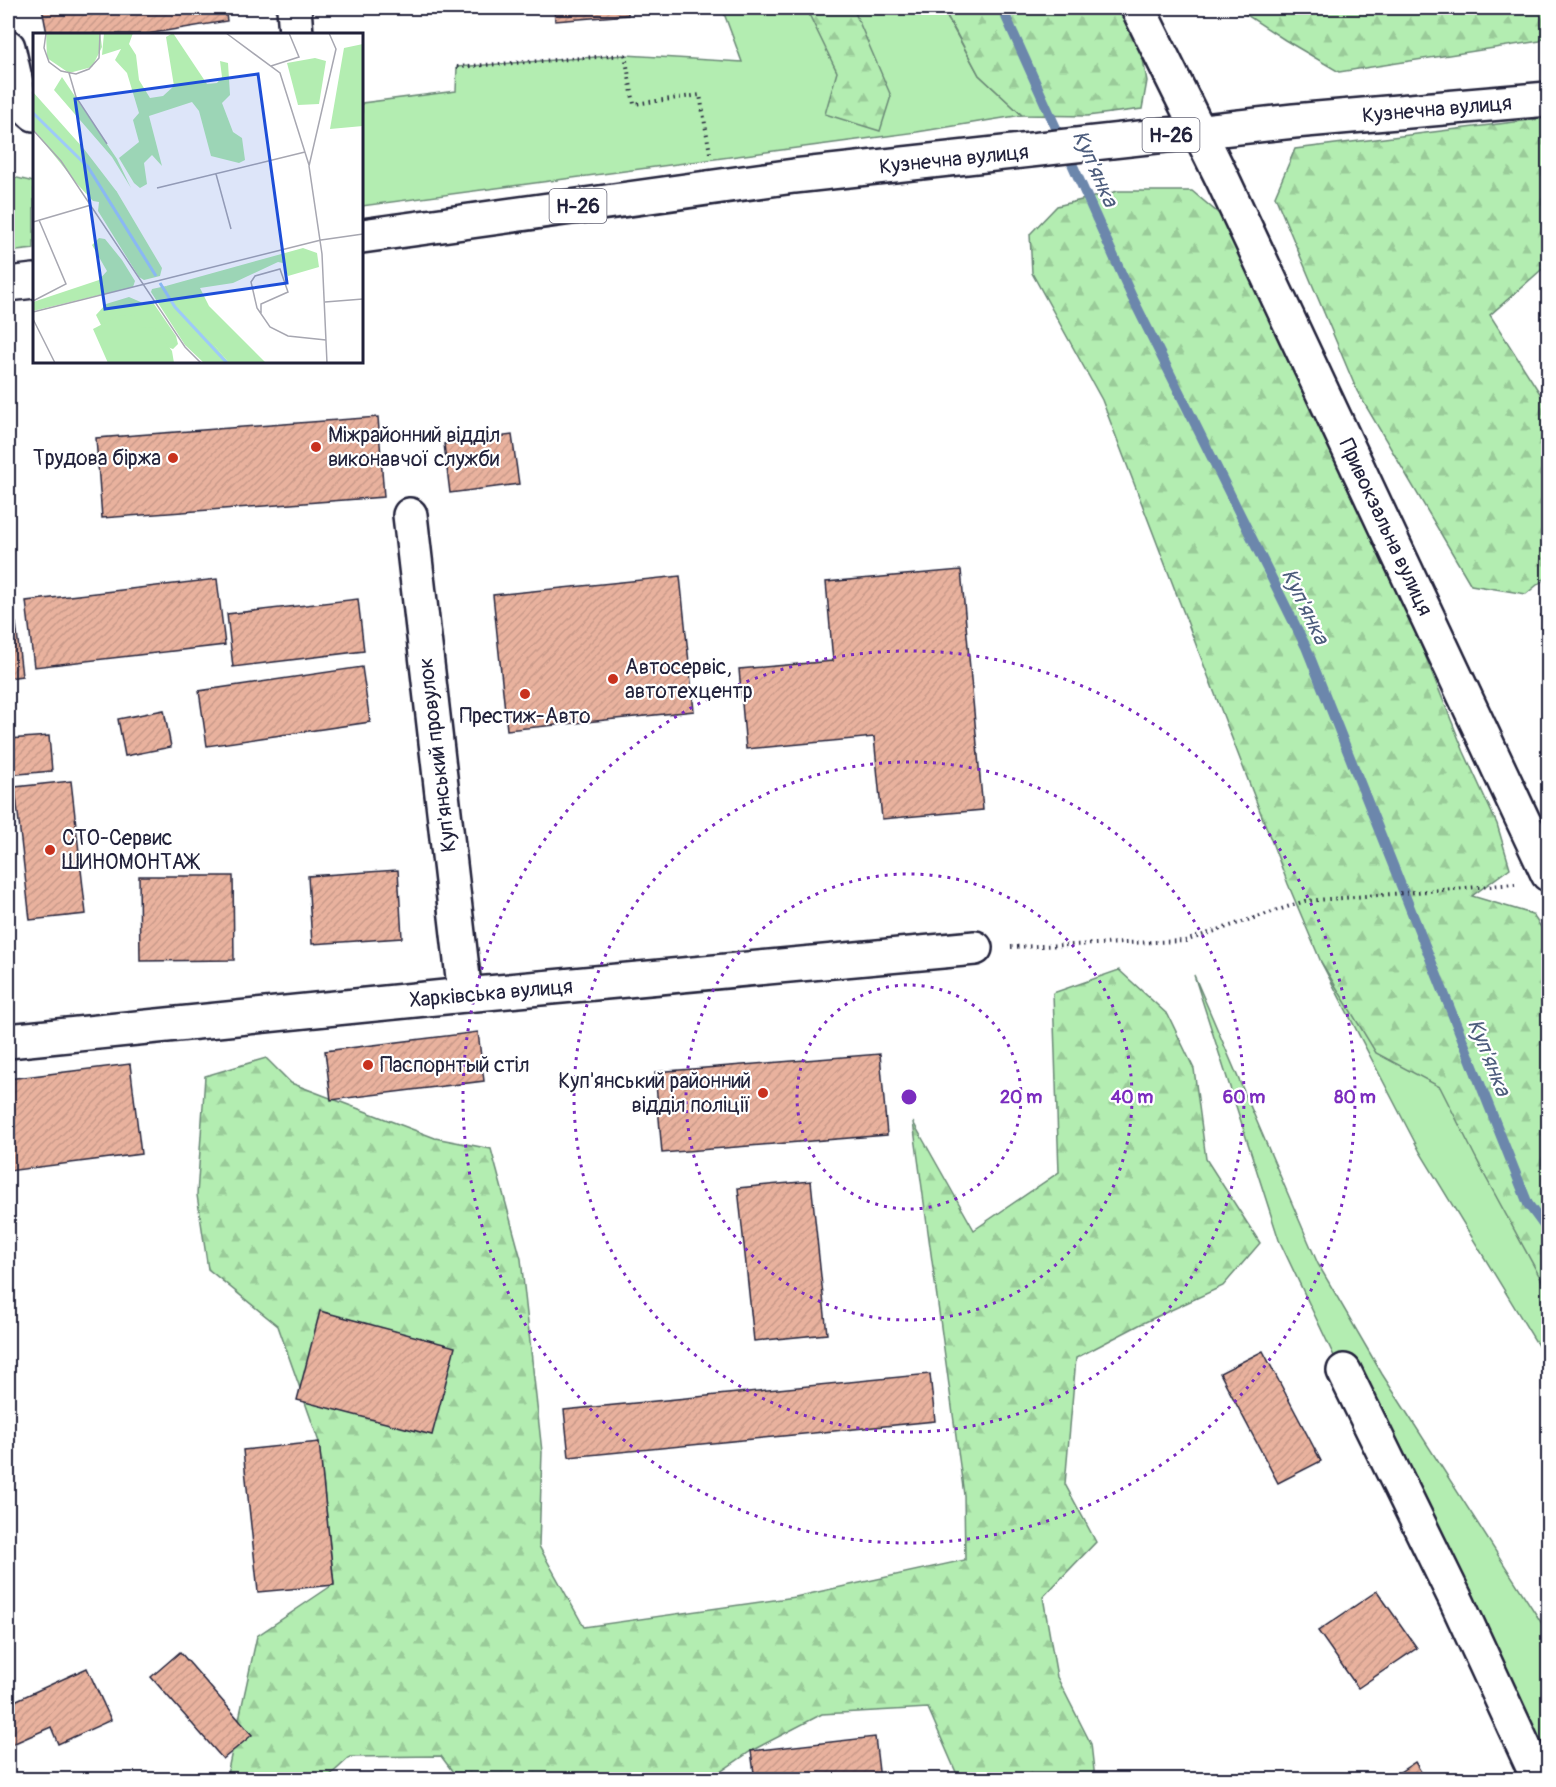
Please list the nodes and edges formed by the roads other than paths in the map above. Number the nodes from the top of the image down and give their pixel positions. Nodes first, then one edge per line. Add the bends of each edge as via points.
1 (294, 8) edge
2 (1138, 8) edge
3 (296, 33) edge
4 (8, 47) edge
5 (1548, 99) edge
6 (33, 113) edge
7 (363, 236) edge
8 (33, 281) edge
9 (8, 284) edge
10 (410, 515) dead end
11 (1537, 879) edge
12 (975, 948) road end
13 (465, 995) junction
14 (8, 1041) edge
15 (1344, 1371) dead end
16 (1539, 1779) edge

1 - 3 street
2 - 11 street, Привокзальна вулиця via 1223,180
4 - 6 street via 20,101
5 - 7 street, Кузнечна вулиця / Н-26 via 1282,123 794,176
8 - 9 street
10 - 13 street, Куп'янський провулок
12 - 13 street, Харківська вулиця
13 - 14 street, Харківська вулиця
15 - 16 street

